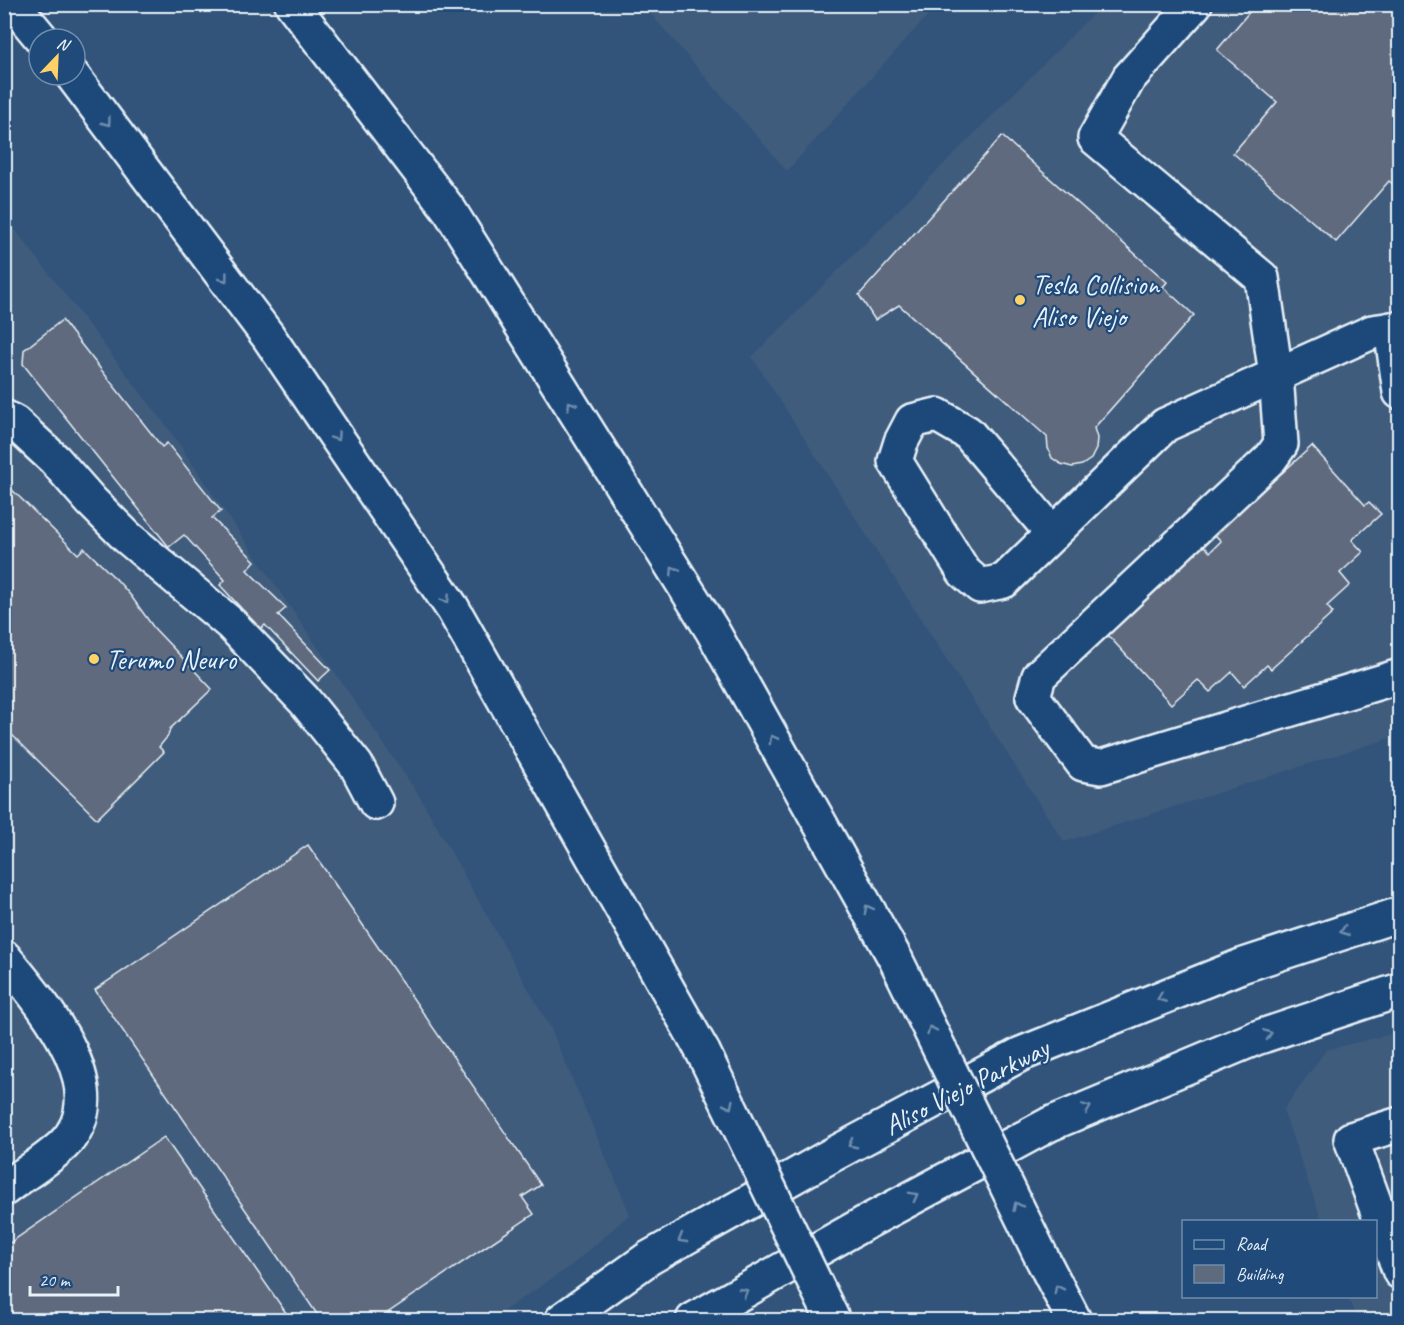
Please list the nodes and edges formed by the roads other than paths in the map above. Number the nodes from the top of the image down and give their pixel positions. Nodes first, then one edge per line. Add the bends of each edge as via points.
1 (13, 4) edge
2 (292, 4) edge
3 (1195, 4) edge
4 (32, 27) edge
5 (81, 87) edge
6 (1395, 329) edge
7 (1276, 375) junction
8 (1400, 392) edge
9 (4, 417) edge
10 (1053, 534) junction
11 (1400, 676) edge
12 (376, 803) dead end
13 (1400, 914) edge
14 (4, 957) edge
15 (1400, 990) edge
16 (1400, 1124) edge
17 (4, 1189) edge
18 (1400, 1272) edge
19 (562, 1320) edge
20 (693, 1320) edge
21 (833, 1320) edge
22 (1074, 1320) edge

1 - 4 main road
22 -> 2 main road, bridge via 896,960 712,630 450,211
3 - 7 main road via 1129,78 1095,138 1262,278
5 -> 21 main road, bridge via 268,336 453,609 703,1052
6 - 7 main road via 1372,332
6 - 8 main road
7 - 10 main road via 1165,425
7 - 11 main road via 1281,444 1276,451 1039,676 1033,697 1083,764 1101,767
9 - 12 main road via 55,460 126,537 239,632 304,700 356,765
10 - 10 main road via 1004,581 980,586 964,572 895,461 912,421 937,414 968,433
13 -> 19 main road, Aliso Viejo Parkway via 1241,966 1021,1054 649,1258
14 - 17 main road via 47,1008 77,1064 83,1104 64,1144
20 -> 15 main road via 1050,1124 1256,1038
16 - 18 main road via 1351,1138

